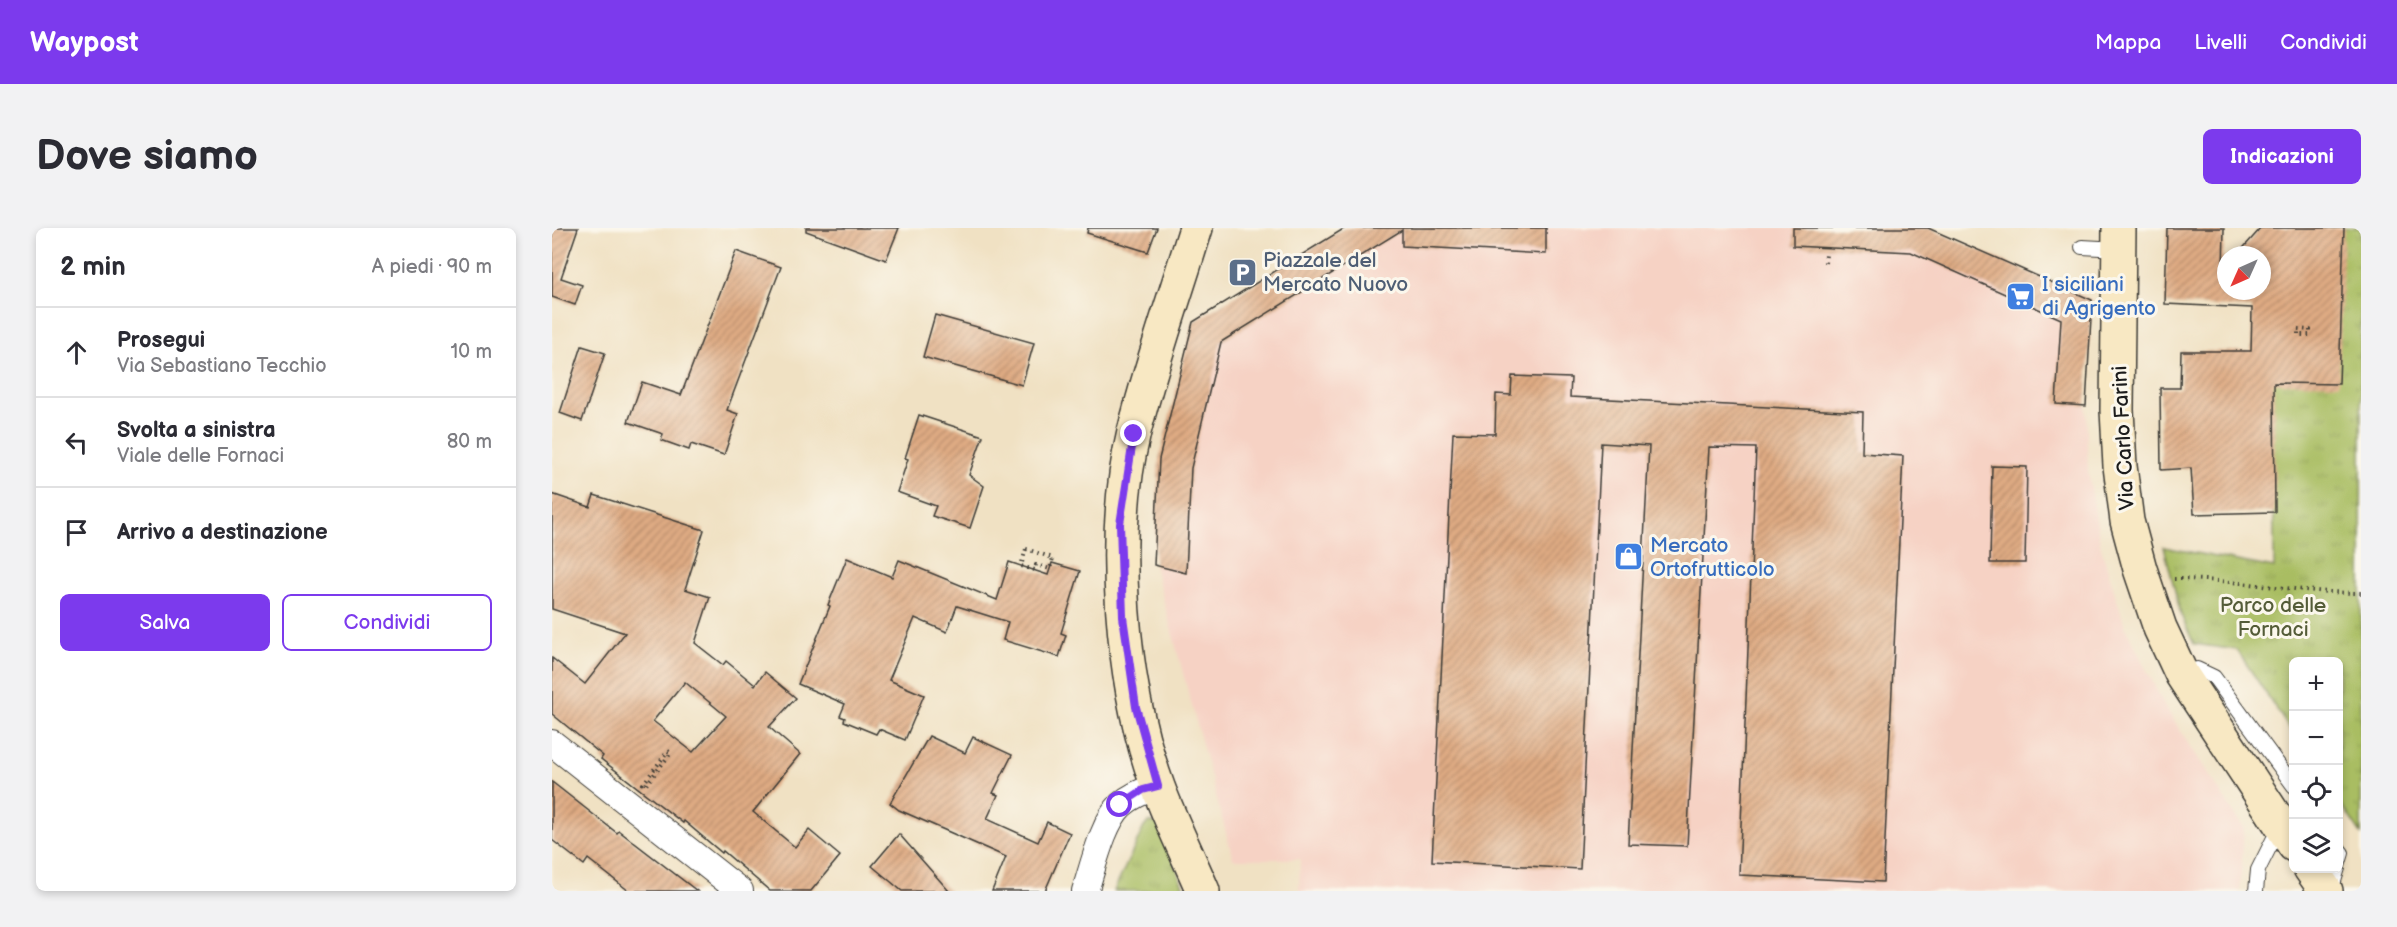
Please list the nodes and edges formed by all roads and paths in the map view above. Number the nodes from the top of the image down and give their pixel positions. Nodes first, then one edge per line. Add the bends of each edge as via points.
1 (1196, 228) edge
2 (2119, 239) edge
3 (2082, 247) dead end
4 (1826, 255) dead end
5 (1826, 263) dead end
6 (1050, 569) joint
7 (2172, 579) dead end
8 (2361, 593) edge
9 (2182, 675) junction
10 (552, 743) edge
11 (2289, 779) edge
12 (643, 784) joint
13 (1158, 786) junction
14 (2287, 836) edge
15 (2314, 873) edge
16 (2336, 873) edge
17 (740, 891) edge
18 (1084, 891) edge
19 (1203, 891) edge
20 (2256, 891) edge
21 (2328, 891) edge

1 - 13 street via 1134,434 1120,524 1123,617 1136,707
2 - 3 lane
2 - 9 street, Via Carlo Farini via 2117,410 2127,521 2160,628
4 - 5 path
6 - 6 path via 1021,566 1026,549 1053,558
7 - 8 path via 2235,581 2319,593
9 - 11 lane via 2197,669 2214,677
9 - 14 street, Via Carlo Farini
10 - 17 street
12 - 12 path via 668,751 671,753 645,786
13 - 18 street via 1143,790 1120,805 1107,827
13 - 19 street
14 - 20 lane, Via Carlo Farini via 2258,870
15 - 21 street
16 - 21 lane

